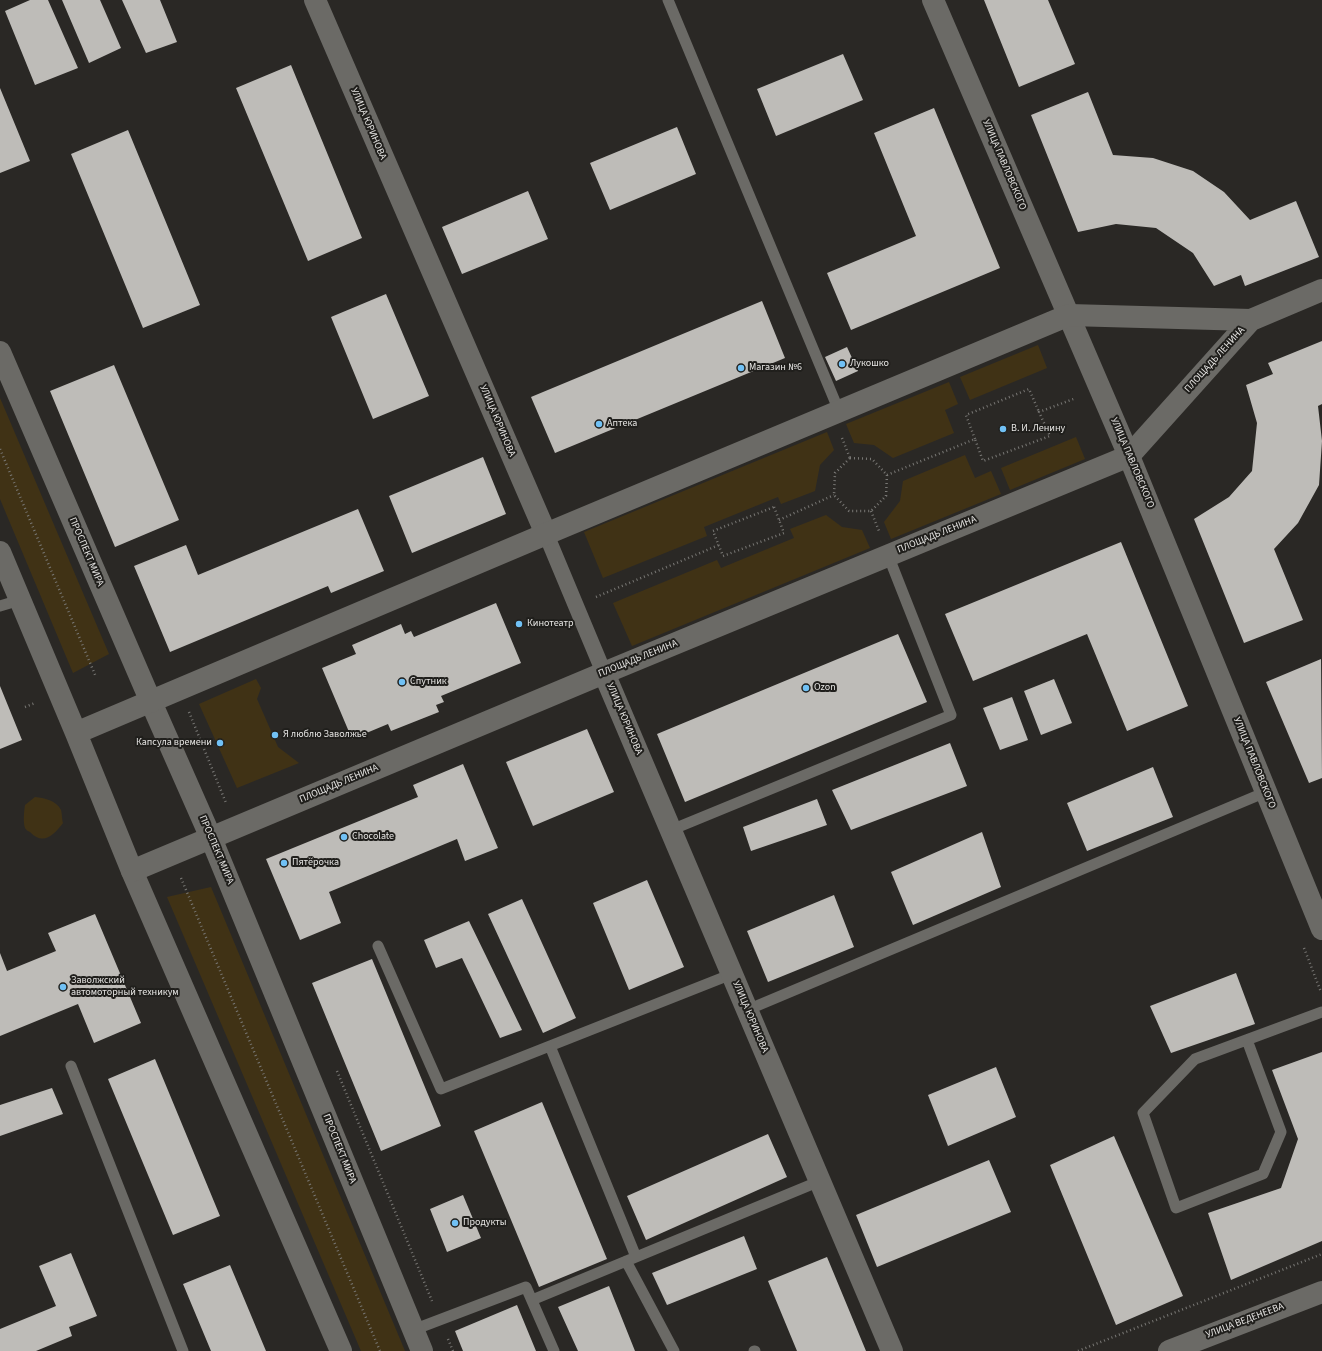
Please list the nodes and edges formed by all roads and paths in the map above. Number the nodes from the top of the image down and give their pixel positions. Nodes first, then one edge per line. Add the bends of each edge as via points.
1 (314, 0) edge
2 (668, 0) edge
3 (933, 0) edge
4 (1322, 290) edge
5 (1069, 315) junction
6 (1251, 320) junction
7 (0, 352) edge
8 (1100, 389) junction
9 (839, 411) junction
10 (1039, 412) junction
11 (975, 439) junction
12 (0, 449) edge
13 (1129, 456) junction
14 (887, 475) junction
15 (834, 495) junction
16 (779, 520) junction
17 (546, 534) junction
18 (719, 545) junction
19 (0, 552) edge
20 (888, 555) junction
21 (10, 603) edge
22 (576, 606) junction
23 (604, 673) junction
24 (96, 677) dead end
25 (41, 700) dead end
26 (151, 702) junction
27 (25, 707) dead end
28 (76, 733) junction
29 (1266, 792) junction
30 (671, 830) junction
31 (211, 838) junction
32 (172, 855) junction
33 (132, 871) junction
34 (1318, 907) edge
35 (1322, 929) edge
36 (378, 946) dead end
37 (732, 974) junction
38 (747, 1010) junction
39 (1322, 1012) edge
40 (1247, 1040) junction
41 (550, 1046) junction
42 (71, 1066) dead end
43 (820, 1181) junction
44 (1322, 1254) edge
45 (631, 1259) junction
46 (1322, 1292) edge
47 (532, 1300) junction
48 (413, 1330) junction
49 (183, 1351) edge
50 (341, 1351) edge
51 (380, 1351) edge
52 (422, 1351) edge
53 (554, 1351) edge
54 (674, 1351) edge
55 (892, 1351) edge
56 (1078, 1351) edge
57 (1169, 1351) edge

1 - 17 street, УЛИЦА ЮРИНОВА
2 - 9 lane
3 - 5 street, УЛИЦА ПАВЛОВСКОГО
4 - 6 street
5 - 6 street, ПЛОЩАДЬ ЛЕНИНА
5 - 8 street, УЛИЦА ПАВЛОВСКОГО
5 - 9 street, ПЛОЩАДЬ ЛЕНИНА
6 - 13 street, ПЛОЩАДЬ ЛЕНИНА
7 - 26 street, ПРОСПЕКТ МИРА
8 - 10 path
8 - 13 street, УЛИЦА ПАВЛОВСКОГО
9 - 17 street, ПЛОЩАДЬ ЛЕНИНА
10 - 11 path via 1029,389 966,415
10 - 11 path via 1050,436 984,461
11 - 14 path
12 - 24 path
13 - 20 street, ПЛОЩАДЬ ЛЕНИНА
13 - 29 street, УЛИЦА ПАВЛОВСКОГО
14 - 15 path via 886,496 871,511 849,510
14 - 15 path via 872,459 850,458 835,473
15 - 16 path
16 - 18 path via 784,533 723,556
16 - 18 path via 774,507 713,531
17 - 22 street, УЛИЦА ЮРИНОВА
17 - 26 street, ПЛОЩАДЬ ЛЕНИНА
18 - 22 path
19 - 21 street
20 - 23 street, ПЛОЩАДЬ ЛЕНИНА
20 - 30 lane via 951,715
21 - 28 street
22 - 23 street, УЛИЦА ЮРИНОВА
23 - 30 street, УЛИЦА ЮРИНОВА
23 - 31 street, ПЛОЩАДЬ ЛЕНИНА
25 - 27 path
26 - 28 street, ПЛОЩАДЬ ЛЕНИНА
26 - 31 street, ПРОСПЕКТ МИРА
28 - 33 street
29 - 34 street, УЛИЦА ПАВЛОВСКОГО
29 - 38 lane
30 - 37 street, УЛИЦА ЮРИНОВА
31 - 32 street, ПЛОЩАДЬ ЛЕНИНА
31 - 48 street, ПРОСПЕКТ МИРА
32 - 33 street, ПЛОЩАДЬ ЛЕНИНА
32 - 51 path
33 - 50 street
34 - 35 street, УЛИЦА ПАВЛОВСКОГО
36 - 41 lane via 442,1089
37 - 38 street, УЛИЦА ЮРИНОВА
37 - 41 lane
38 - 43 street, УЛИЦА ЮРИНОВА
39 - 40 lane
40 - 40 lane via 1195,1059 1143,1113 1176,1208 1263,1174 1282,1132
41 - 45 lane
42 - 49 lane
43 - 45 lane
43 - 55 street, УЛИЦА ЮРИНОВА
44 - 56 path
45 - 47 lane
45 - 54 lane
46 - 57 street, УЛИЦА ВЕДЕНЕЕВА
47 - 48 lane via 526,1287
47 - 53 lane
48 - 52 street, ПРОСПЕКТ МИРА

